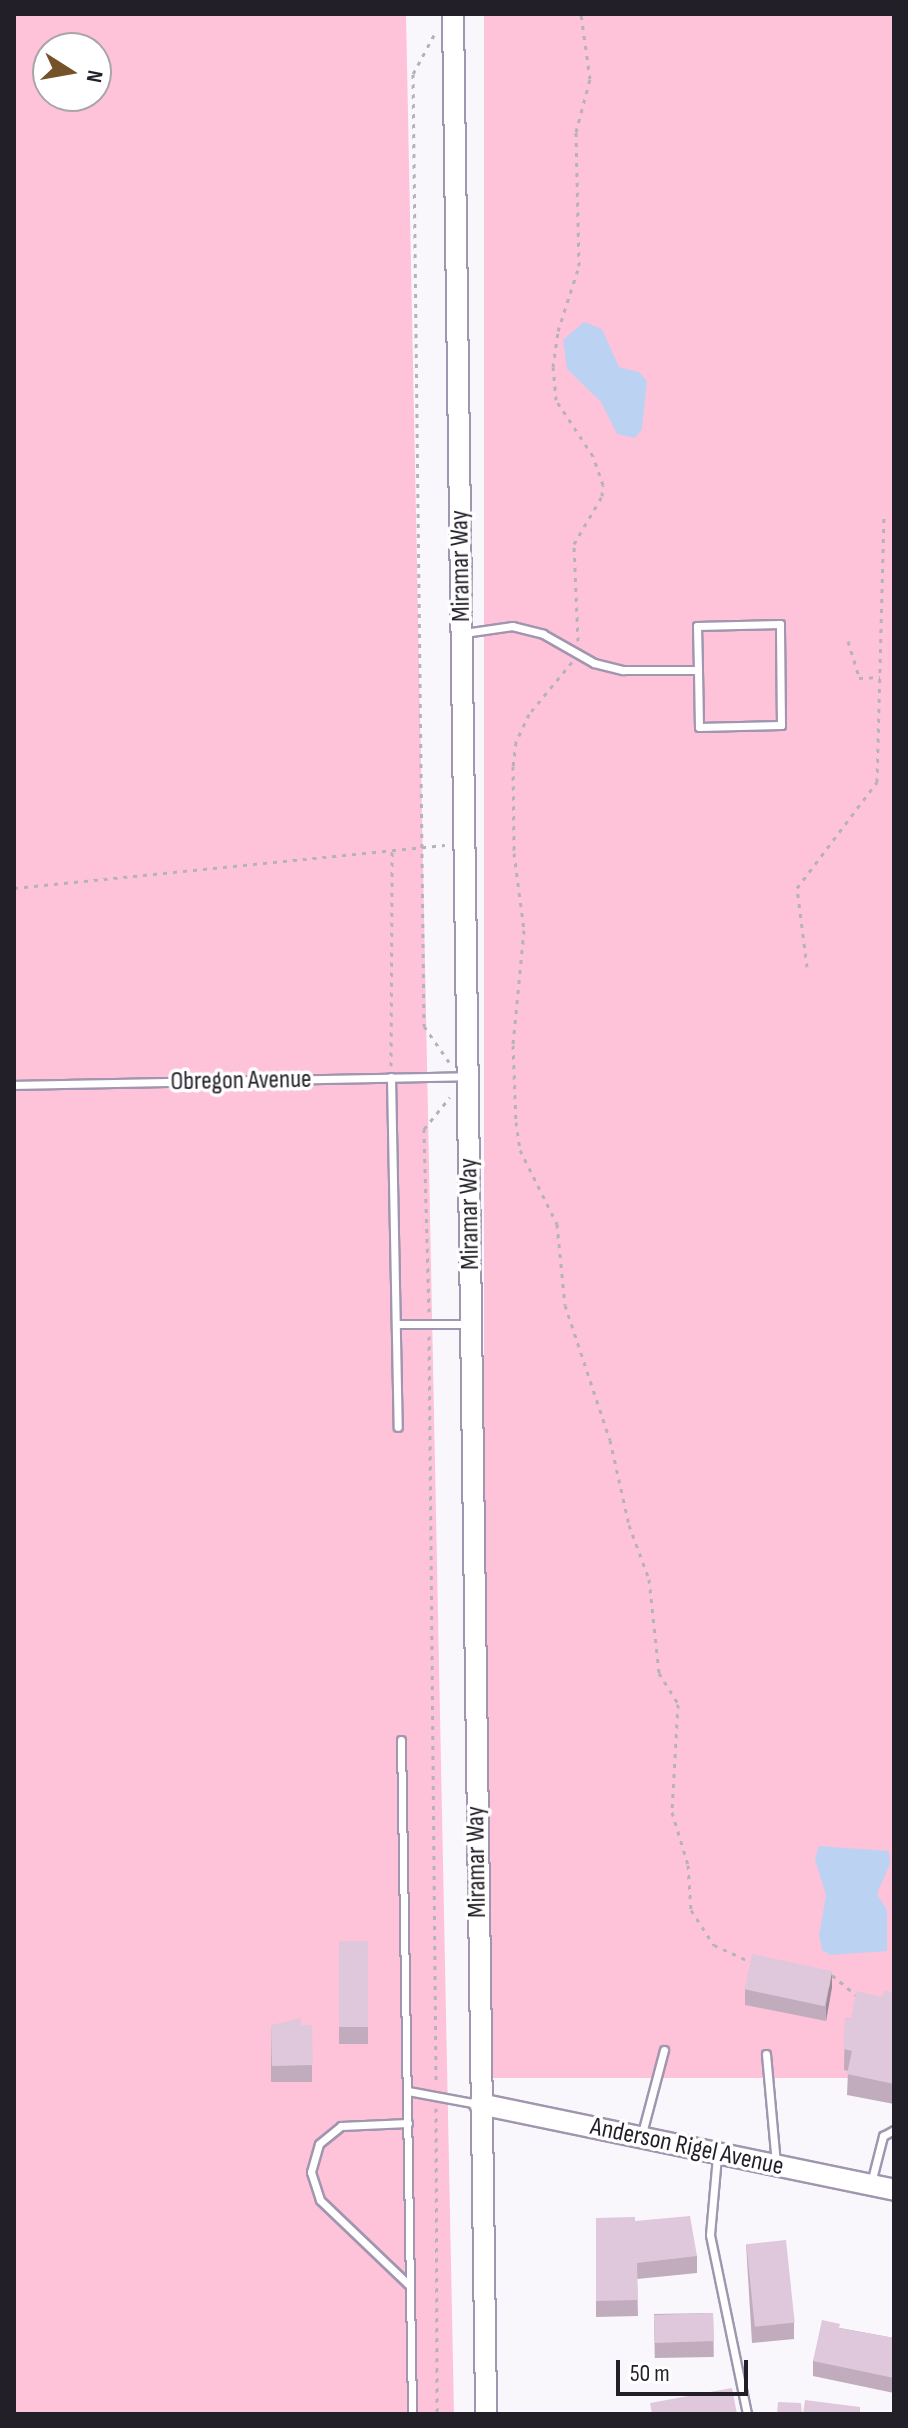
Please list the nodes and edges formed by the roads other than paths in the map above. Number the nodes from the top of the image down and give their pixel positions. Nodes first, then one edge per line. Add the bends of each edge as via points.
1 (453, 14) edge
2 (462, 633) junction
3 (698, 670) junction
4 (460, 1076) junction
5 (391, 1077) junction
6 (14, 1085) edge
7 (396, 1324) junction
8 (471, 1324) junction
9 (398, 1427) dead end
10 (401, 1740) dead end
11 (664, 2050) dead end
12 (766, 2054) dead end
13 (408, 2091) junction
14 (480, 2104) junction
15 (408, 2123) junction
16 (894, 2130) edge
17 (641, 2138) junction
18 (718, 2154) junction
19 (777, 2166) junction
20 (870, 2185) junction
21 (894, 2190) edge
22 (409, 2285) junction
23 (412, 2414) edge
24 (486, 2414) edge
25 (747, 2414) edge

1 - 2 street, Miramar Way
2 - 3 lane via 512,626 623,670
2 - 4 street, Miramar Way
3 - 3 lane via 699,727 781,725 780,624 697,626
4 - 5 lane, Obregon Avenue
4 - 8 street, Miramar Way
5 - 6 lane, Obregon Avenue
5 - 7 lane
7 - 8 lane
7 - 9 lane
8 - 14 street, Miramar Way
10 - 13 lane
11 - 17 lane
12 - 19 lane
13 - 14 lane
13 - 15 lane
14 - 17 street, Anderson Rigel Avenue
14 - 24 street, Miramar Way
15 - 22 lane
15 - 22 lane via 341,2126 319,2144 311,2172 320,2200
16 - 20 lane via 883,2136
17 - 18 street, Anderson Rigel Avenue
18 - 19 street, Anderson Rigel Avenue
18 - 25 lane via 710,2235
19 - 20 street, Anderson Rigel Avenue
20 - 21 street, Anderson Rigel Avenue
22 - 23 lane

